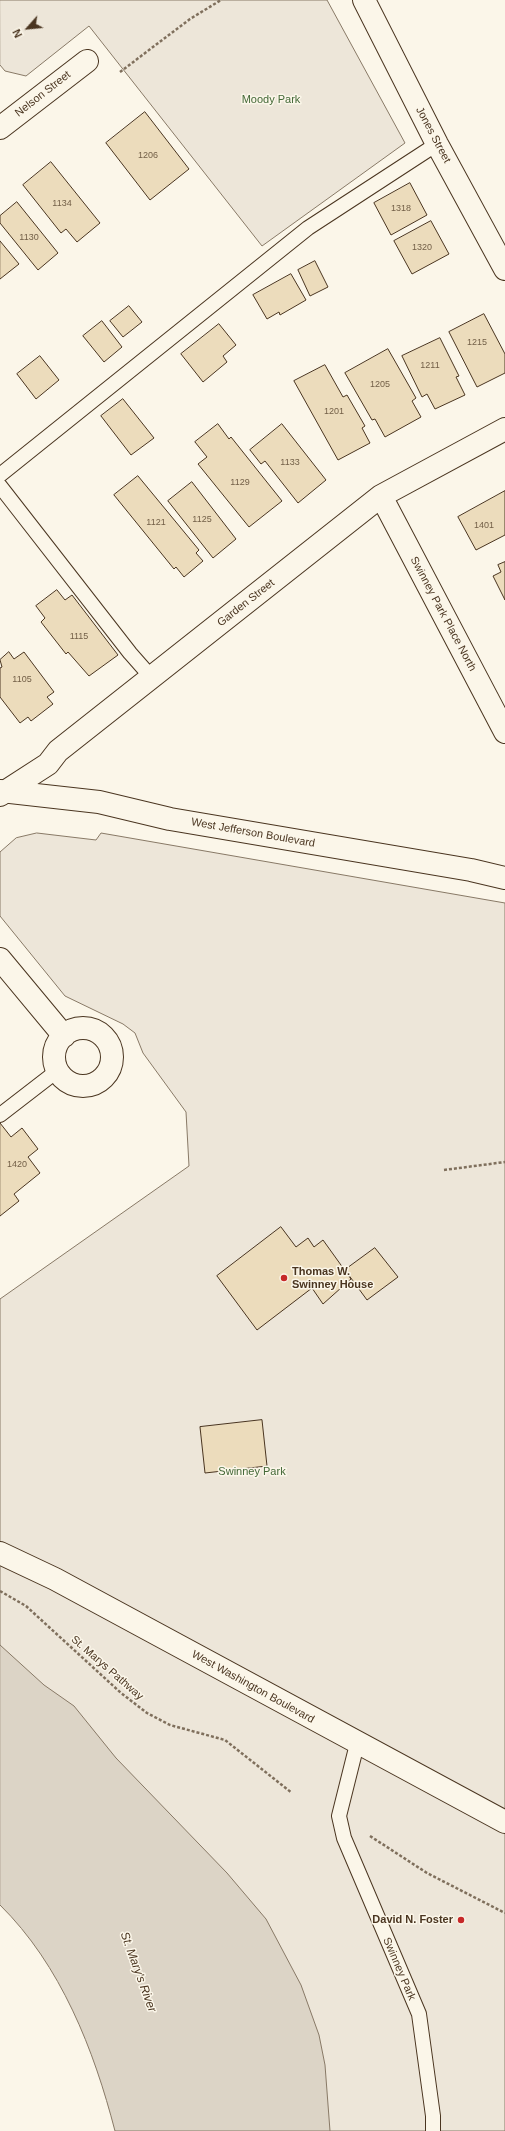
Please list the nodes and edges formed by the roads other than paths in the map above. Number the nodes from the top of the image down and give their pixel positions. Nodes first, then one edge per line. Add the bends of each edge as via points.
1 (364, 0) edge
2 (87, 60) dead end
3 (3, 120) edge
4 (437, 144) junction
5 (505, 269) edge
6 (505, 429) edge
7 (0, 475) edge
8 (0, 486) edge
9 (381, 496) junction
10 (152, 678) junction
11 (505, 732) edge
12 (2, 792) edge
13 (505, 878) edge
14 (0, 959) edge
15 (64, 1036) junction
16 (57, 1071) junction
17 (0, 1114) edge
18 (0, 1553) edge
19 (357, 1744) junction
20 (505, 1822) edge
21 (433, 2131) edge

1 - 4 street, Jones Street
2 - 3 street, Nelson Street
4 - 5 street, Jones Street
4 - 7 lane via 308,228
6 - 9 street, Garden Street
8 - 10 lane
9 - 10 street, Garden Street
9 - 11 street, Swinney Park Place North
10 - 12 street, Garden Street via 58,751 48,764
12 - 13 street, West Jefferson Boulevard via 99,802 170,819
14 - 15 street
15 - 16 street via 54,1052
15 - 16 street via 80,1028 98,1033 110,1048 110,1067 106,1075 90,1086 71,1084
16 - 17 lane
18 - 19 street, West Washington Boulevard via 55,1579
19 - 20 street, West Washington Boulevard
19 - 21 lane, Swinney Park via 339,1816 344,1838 418,2014

